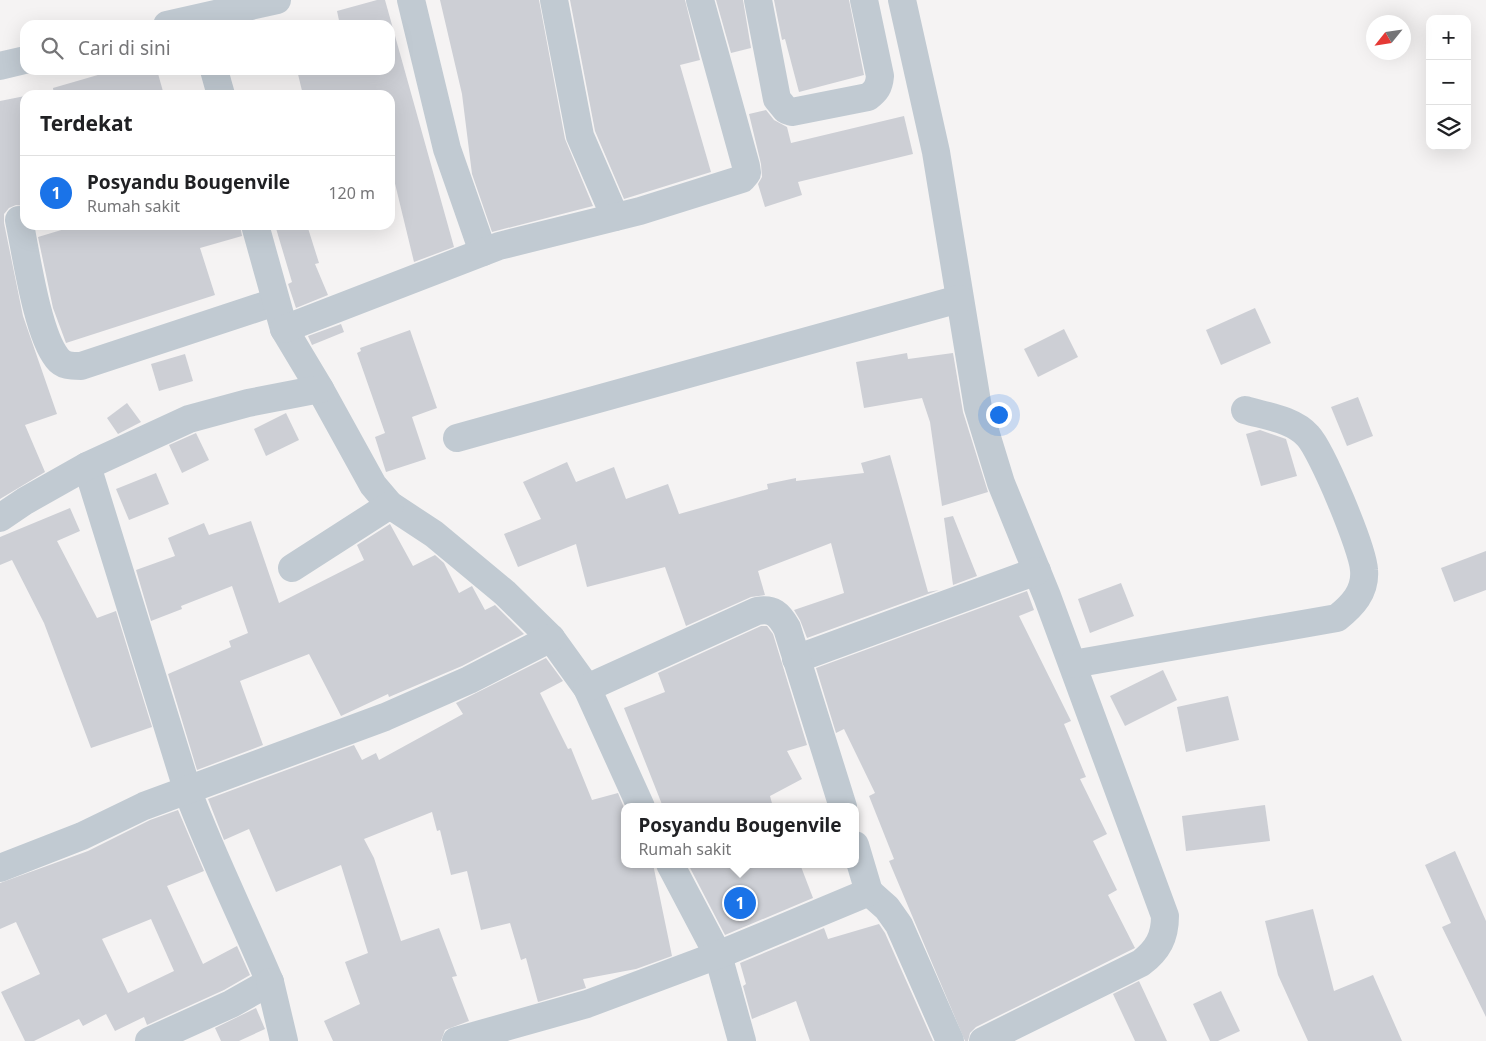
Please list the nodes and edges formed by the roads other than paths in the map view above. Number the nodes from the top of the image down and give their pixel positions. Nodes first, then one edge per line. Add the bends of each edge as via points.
1 (277, 0) edge
2 (411, 0) edge
3 (554, 0) edge
4 (700, 0) edge
5 (758, 0) edge
6 (864, 0) edge
7 (902, 0) edge
8 (201, 14) edge
9 (182, 20) edge
10 (20, 61) edge
11 (0, 66) edge
12 (215, 75) edge
13 (219, 90) edge
14 (614, 217) junction
15 (15, 221) edge
16 (256, 230) edge
17 (484, 252) junction
18 (959, 299) junction
19 (275, 302) junction
20 (284, 329) junction
21 (320, 389) junction
22 (1245, 410) dead end
23 (458, 438) dead end
24 (87, 466) junction
25 (390, 505) junction
26 (0, 518) edge
27 (292, 568) dead end
28 (1037, 572) junction
29 (551, 638) junction
30 (796, 659) junction
31 (1073, 664) junction
32 (587, 688) junction
33 (188, 792) junction
34 (639, 803) edge
35 (842, 803) edge
36 (859, 858) edge
37 (0, 868) edge
38 (672, 868) edge
39 (869, 892) junction
40 (718, 955) junction
41 (270, 982) junction
42 (149, 1041) edge
43 (284, 1041) edge
44 (456, 1041) edge
45 (742, 1041) edge
46 (950, 1041) edge
47 (983, 1041) edge

1 - 8 street
2 - 17 street via 447,150
3 - 14 street via 580,136
4 - 14 street via 747,173 742,180
5 - 6 street via 777,99 792,112 868,97 875,92 880,76
7 - 18 street via 936,152
8 - 9 street
10 - 11 street
12 - 13 street
14 - 17 street
15 - 19 street via 49,345 67,366 81,366
16 - 19 street
17 - 20 street
18 - 23 street
18 - 28 street via 978,408 1001,483
19 - 20 street
20 - 21 street
21 - 24 street via 189,419
21 - 25 street via 373,485
22 - 31 street via 1294,424 1308,436 1320,455 1360,549 1364,571 1361,591 1352,606 1337,618
24 - 26 street
24 - 33 street
25 - 27 street
25 - 29 street via 434,534 505,593
28 - 30 street
28 - 31 street
29 - 32 street
29 - 33 street via 469,680 385,717
30 - 32 street via 781,618 775,612 757,611
30 - 35 street
31 - 47 street via 1158,897 1165,928 1153,953 1141,963
32 - 34 street
33 - 37 street via 144,806 82,836
33 - 41 street
36 - 39 street
38 - 40 street
39 - 40 street
39 - 46 street via 899,925
40 - 44 street via 587,1004
40 - 45 street
41 - 42 street via 231,1004
41 - 43 street

